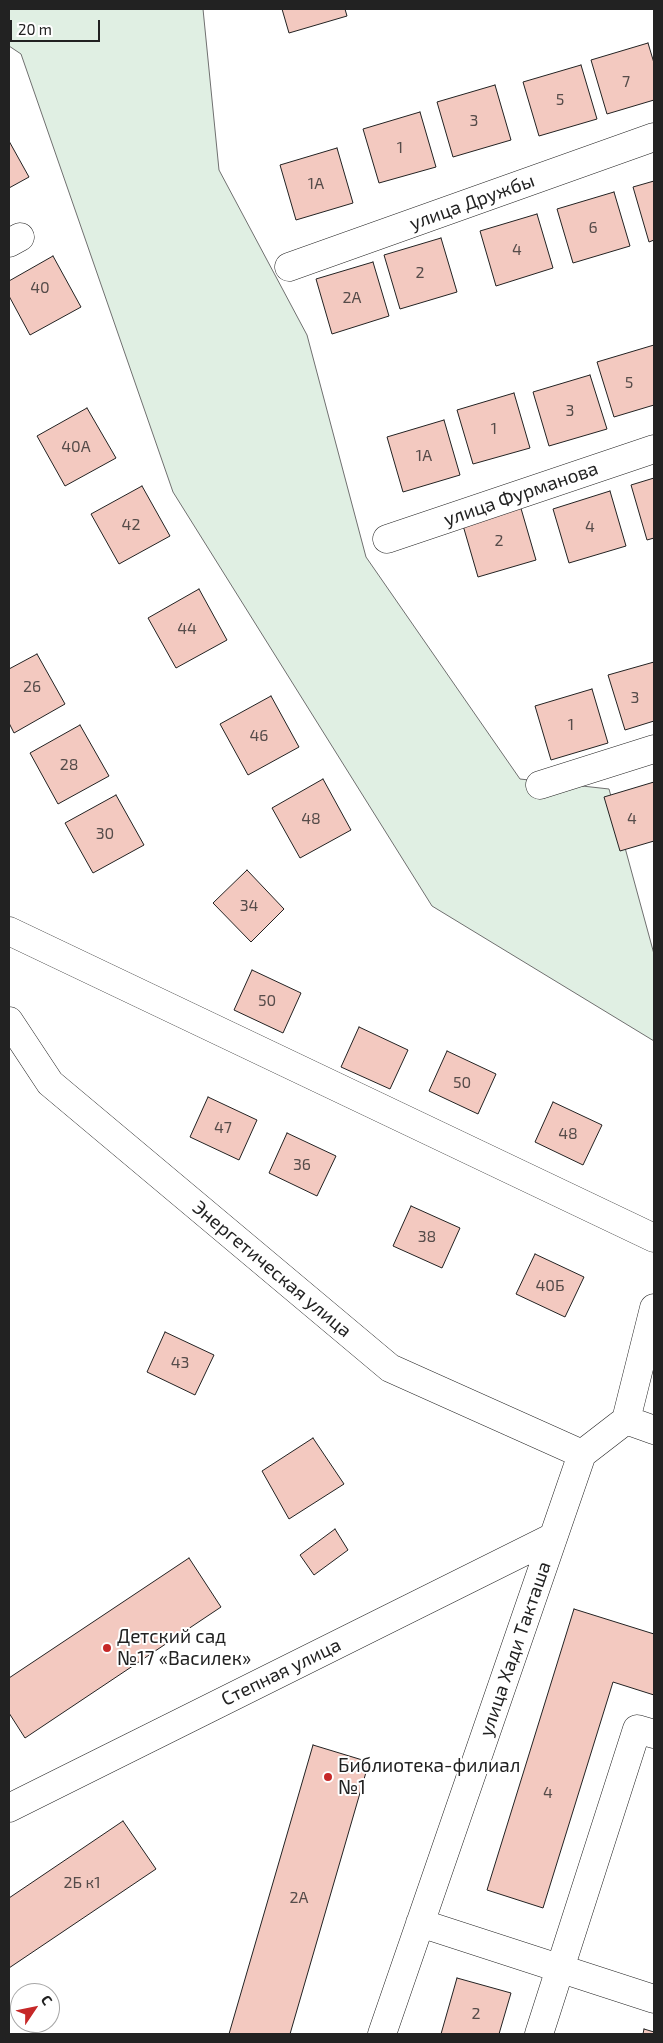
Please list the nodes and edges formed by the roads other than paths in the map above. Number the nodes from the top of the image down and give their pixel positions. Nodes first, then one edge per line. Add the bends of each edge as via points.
1 (654, 137) edge
2 (289, 268) dead end
3 (654, 449) edge
4 (387, 539) dead end
5 (654, 749) edge
6 (540, 785) dead end
7 (9, 931) edge
8 (9, 1021) edge
9 (654, 1238) edge
10 (654, 1308) edge
11 (626, 1420) junction
12 (654, 1430) edge
13 (582, 1454) junction
14 (553, 1537) junction
15 (654, 1734) edge
16 (9, 1808) edge
17 (420, 1923) junction
18 (560, 1968) junction
19 (654, 1999) edge
20 (382, 2034) edge
21 (539, 2034) edge

1 - 2 street, улица Дружбы
3 - 4 street, улица Фурманова
5 - 6 street
7 - 9 street
8 - 13 street, Энергетическая улица via 50,1083 390,1368
10 - 11 street
11 - 12 street
11 - 13 street
13 - 14 street, улица Хади Такташа
14 - 16 street, Степная улица
14 - 17 street, улица Хади Такташа
15 - 18 street via 637,1729
17 - 18 street
17 - 20 street, улица Хади Такташа
18 - 19 street
18 - 21 street

